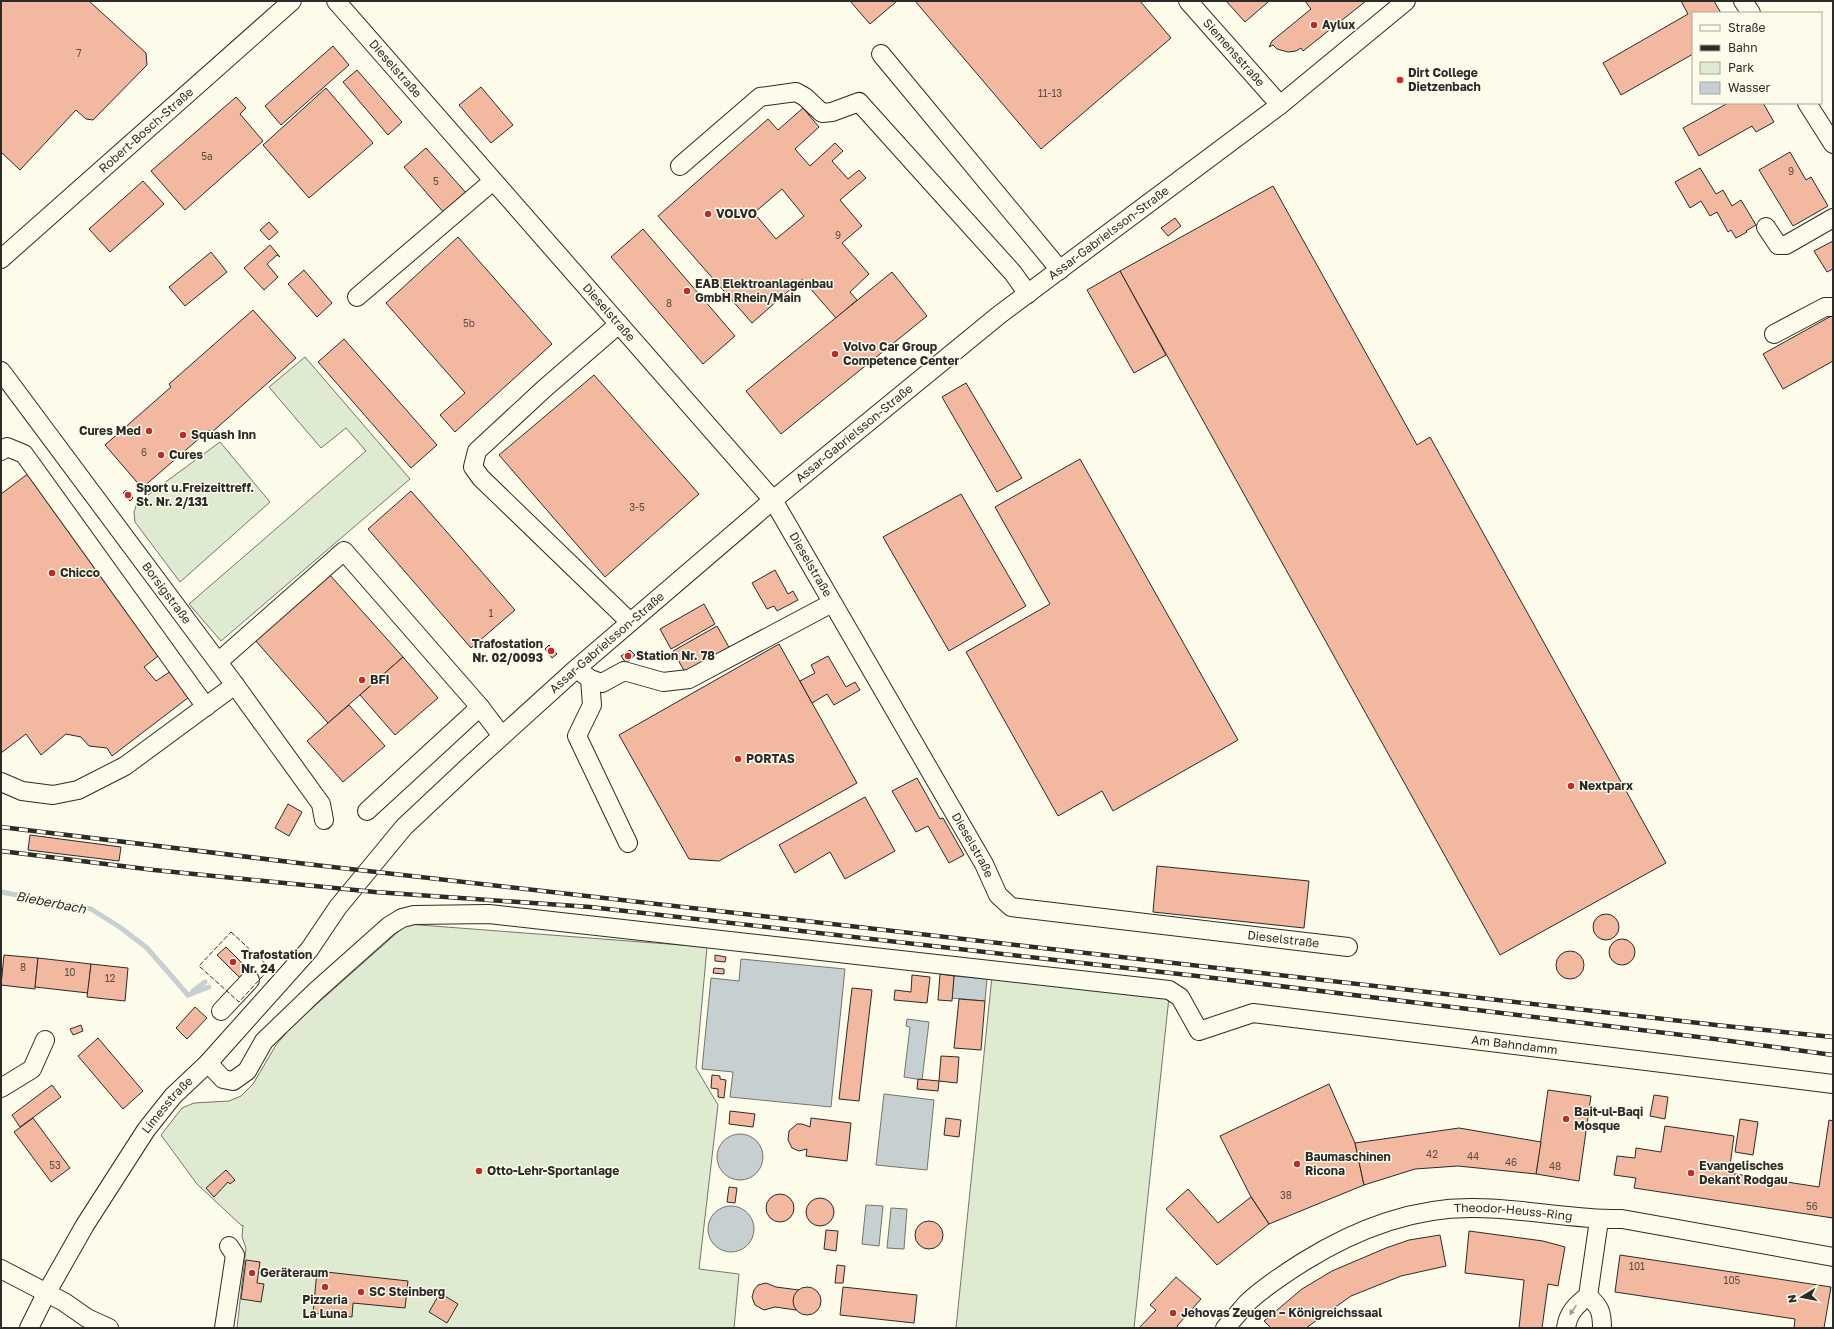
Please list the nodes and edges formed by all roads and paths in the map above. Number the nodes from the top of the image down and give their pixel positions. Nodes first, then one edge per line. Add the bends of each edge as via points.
1 (292, 1) edge
2 (336, 1) edge
3 (1188, 1) edge
4 (1406, 1) edge
5 (1743, 1) edge
6 (1750, 12) edge
7 (880, 54) dead end
8 (1808, 104) edge
9 (1280, 105) junction
10 (1833, 144) edge
11 (680, 166) dead end
12 (493, 180) junction
13 (1833, 218) edge
14 (1766, 227) dead end
15 (1, 259) edge
16 (1060, 270) junction
17 (1028, 294) junction
18 (357, 297) dead end
19 (1833, 307) edge
20 (619, 324) junction
21 (1774, 334) dead end
22 (1, 371) edge
23 (1, 451) edge
24 (773, 500) junction
25 (832, 603) junction
26 (630, 622) junction
27 (218, 662) junction
28 (584, 674) junction
29 (235, 685) junction
30 (206, 707) junction
31 (480, 707) junction
32 (502, 736) junction
33 (1, 782) edge
34 (367, 811) dead end
35 (324, 820) dead end
36 (628, 843) dead end
37 (338, 907) joint
38 (1348, 948) dead end
39 (250, 980) dead end
40 (221, 1011) dead end
41 (45, 1040) dead end
42 (208, 1063) junction
43 (1833, 1084) edge
44 (1, 1088) edge
45 (1599, 1220) junction
46 (229, 1246) dead end
47 (1833, 1257) edge
48 (1, 1269) edge
49 (47, 1292) junction
50 (1588, 1296) junction
51 (1235, 1325) edge
52 (29, 1328) edge
53 (109, 1328) edge
54 (224, 1328) edge
55 (1566, 1328) edge
56 (1602, 1328) edge

1 - 15 street, Robert-Bosch-Straße
2 - 12 street, Dieselstraße
3 - 9 street, Siemensstraße
4 - 9 street, Assar-Gabrielsson-Straße
5 - 6 street
7 - 16 street
8 - 10 street
9 - 16 street, Assar-Gabrielsson-Straße
11 - 17 street via 760,97 796,92 822,113 859,102 1013,273
12 - 18 street
12 - 20 street, Dieselstraße
13 - 14 street via 1786,245 1778,245
16 - 17 street, Assar-Gabrielsson-Straße
17 - 24 street, Assar-Gabrielsson-Straße
19 - 21 street via 1825,307
20 - 24 street, Dieselstraße
20 - 26 street via 478,451 473,467 481,478
22 - 27 street, Borsigstraße
23 - 30 street via 6,447 24,454
24 - 25 street, Dieselstraße
24 - 26 street, Assar-Gabrielsson-Straße
25 - 28 street via 689,679 663,682 624,671 602,683
25 - 38 street, Dieselstraße via 984,864 998,895 1011,907
26 - 28 street, Assar-Gabrielsson-Straße
27 - 29 street, Borsigstraße
27 - 31 street via 344,550
28 - 32 street, Assar-Gabrielsson-Straße
28 - 36 street via 592,705 577,736
29 - 30 street
29 - 35 street, Borsigstraße via 321,804
30 - 33 street via 125,766 78,790 53,795 22,791
31 - 32 street
31 - 34 street
32 - 37 street, Assar-Gabrielsson-Straße via 404,828
37 - 42 street, Limesstraße via 309,950
39 - 40 street
41 - 44 street via 32,1069
42 - 43 street, Am Bahndamm via 223,1079 233,1081 247,1071 264,1041 316,991 389,926 402,918 414,915 489,914 1169,990 1180,998 1199,1031 1253,1014
42 - 49 street, Limesstraße via 173,1096 146,1130 85,1225
45 - 47 street, Theodor-Heuss-Ring via 1622,1219
45 - 50 street
45 - 51 street, Theodor-Heuss-Ring via 1475,1208 1426,1211 1398,1217 1353,1234 1282,1275 1248,1303
46 - 54 street via 235,1254
48 - 49 street
49 - 52 street, Limesstraße
49 - 53 street via 86,1318
50 -> 55 street via 1576,1305 1568,1318
50 - 56 street via 1596,1303 1602,1314

